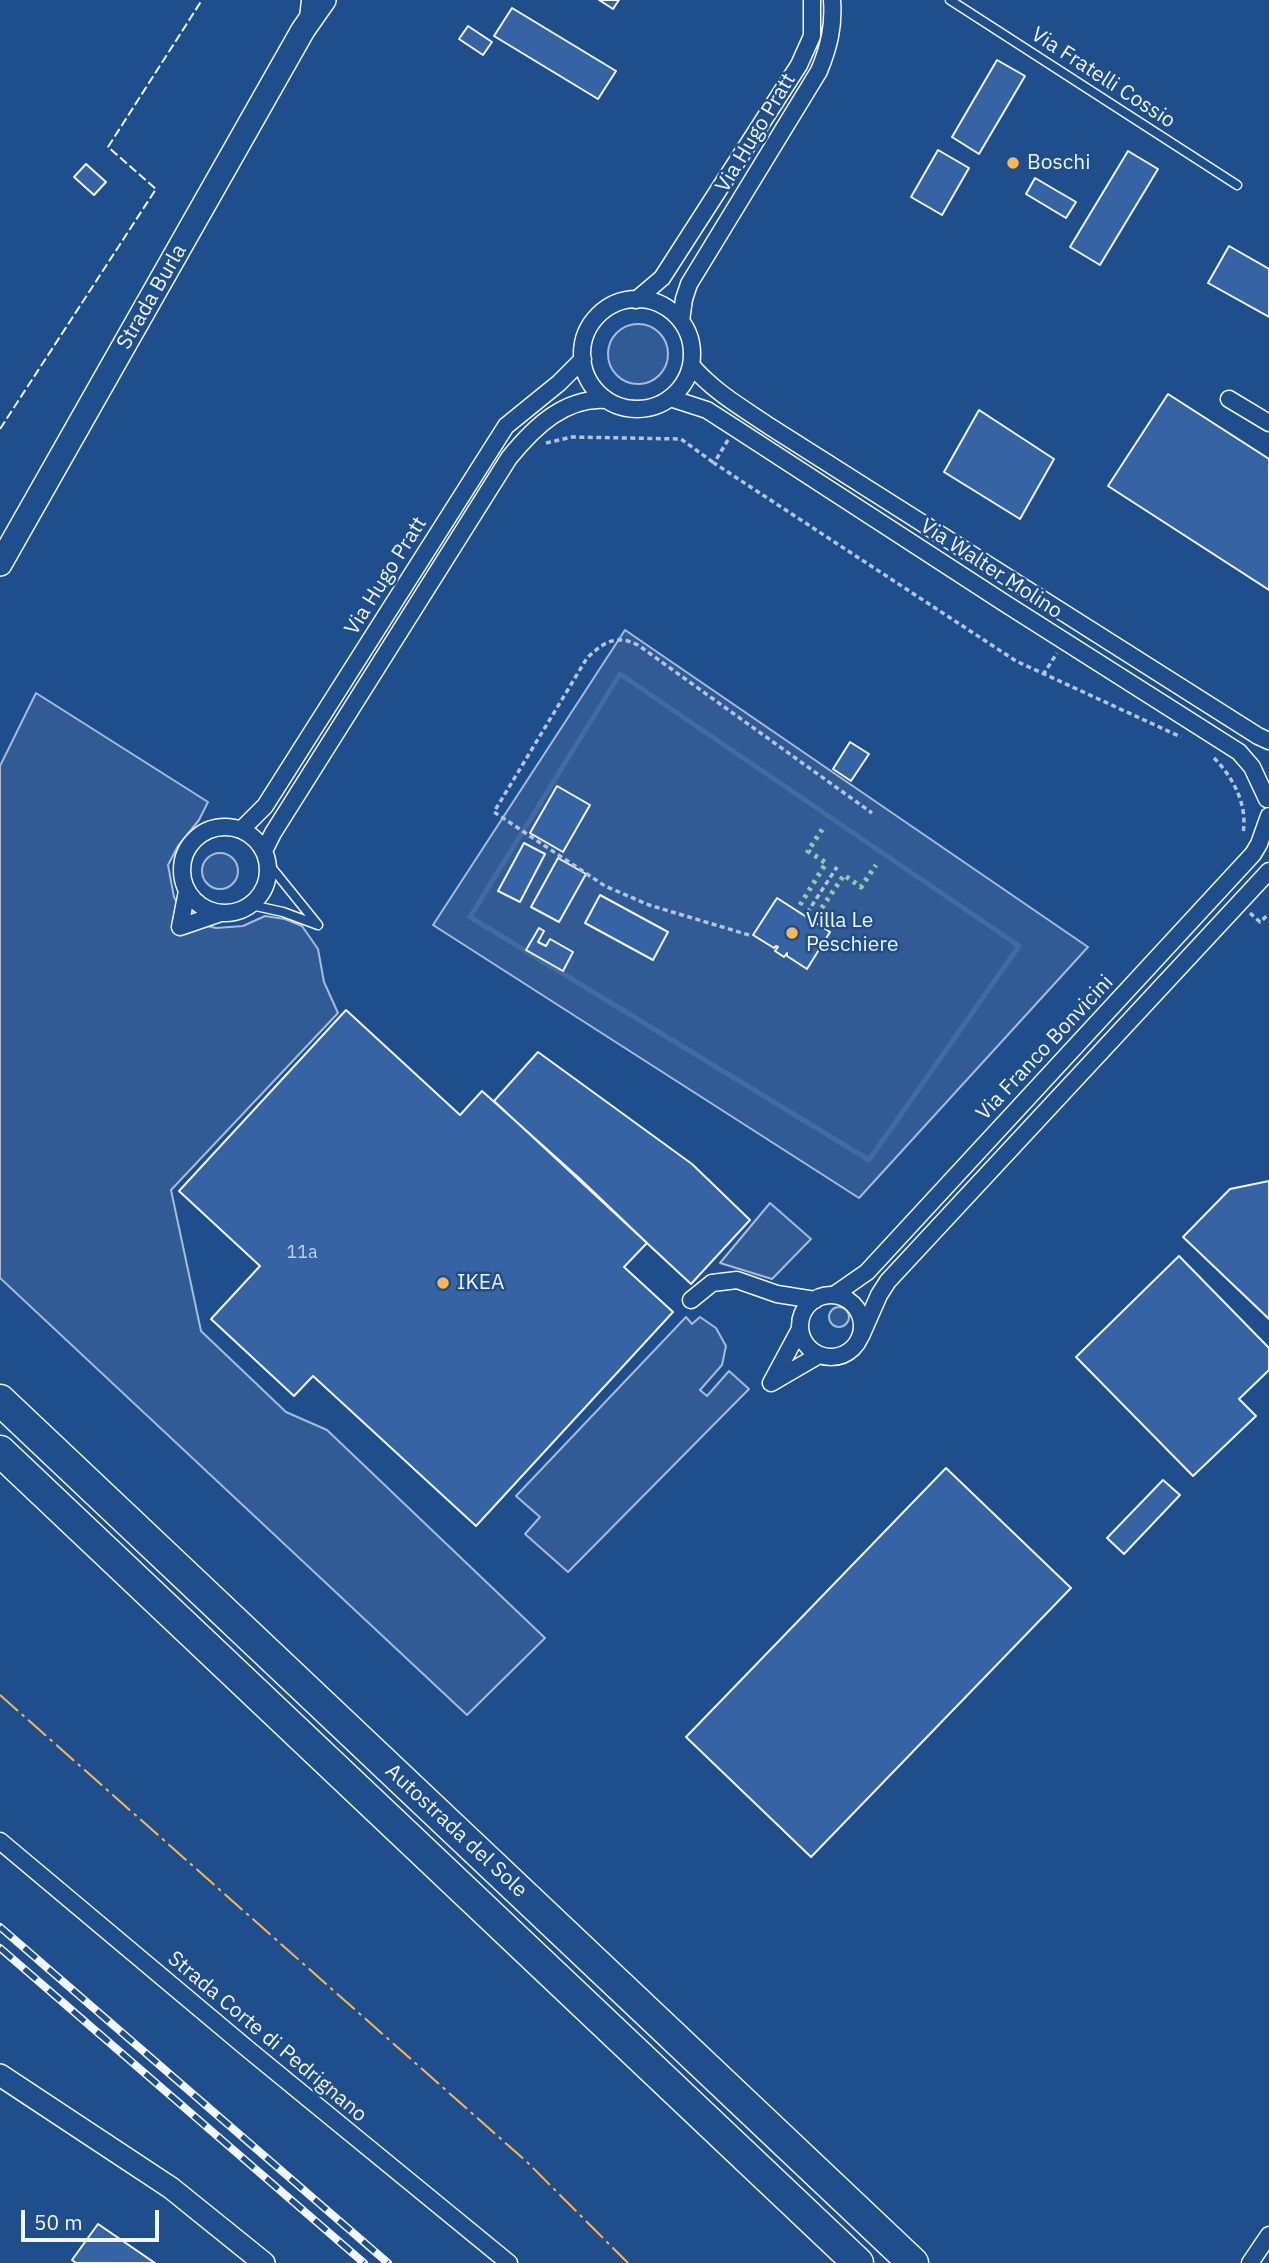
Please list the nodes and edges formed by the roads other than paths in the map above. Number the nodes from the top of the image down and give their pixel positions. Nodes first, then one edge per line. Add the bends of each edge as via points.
1 (306, 0) edge
2 (316, 0) edge
3 (324, 0) edge
4 (812, 0) edge
5 (832, 0) edge
6 (950, 0) edge
7 (303, 30) junction
8 (1237, 185) dead end
9 (636, 300) junction
10 (681, 321) junction
11 (583, 359) junction
12 (691, 365) junction
13 (670, 398) junction
14 (607, 400) junction
15 (1229, 400) dead end
16 (1269, 423) edge
17 (0, 564) edge
18 (1269, 741) edge
19 (1269, 805) edge
20 (242, 830) junction
21 (265, 857) junction
22 (1269, 871) edge
23 (187, 891) junction
24 (251, 905) junction
25 (221, 913) junction
26 (777, 1294) junction
27 (834, 1295) junction
28 (691, 1300) dead end
29 (815, 1300) junction
30 (800, 1326) junction
31 (861, 1336) junction
32 (819, 1355) junction
33 (0, 1400) edge
34 (0, 1451) edge
35 (0, 1841) edge
36 (0, 2075) edge
37 (1269, 2235) edge
38 (264, 2263) edge
39 (509, 2263) edge
40 (858, 2263) edge
41 (913, 2263) edge
42 (1250, 2263) edge

1 - 7 lane
2 - 7 main road, Strada Burla
3 - 7 main road, Strada Burla
4 - 9 street, Via Hugo Pratt via 812,36 799,65 662,278
5 - 10 street, Via Hugo Pratt via 831,38 820,71 689,284
6 - 8 lane, Via Fratelli Cossio
7 - 17 main road, Strada Burla
9 - 10 street via 658,303
9 - 11 street via 608,307 594,320 585,336
10 - 12 street via 692,345
11 - 14 street via 594,388
11 - 20 street, Via Hugo Pratt via 506,426 265,806
12 - 13 street via 683,386
12 - 18 street, Via Walter Molino via 718,393
13 - 14 street via 643,409
13 - 19 street, Via Walter Molino via 707,410 736,428 1240,752 1252,766
14 - 21 street, Via Hugo Pratt via 579,401 564,408 509,458 273,833
15 - 16 street
19 - 27 street, Via Franco Bonvicini via 1259,844 1231,877 867,1272
20 - 21 street
20 - 23 street via 217,828 195,839 182,862
21 - 24 street via 265,886
21 - 24 lane via 318,925
22 - 31 street, Via Franco Bonvicini via 888,1281
23 - 25 street via 207,910
23 - 25 street via 180,927
24 - 25 street
26 - 28 street via 737,1280 723,1280
26 - 29 street
26 - 30 street
27 - 29 street, Via Franco Bonvicini
27 - 31 street via 857,1308
29 - 30 street via 803,1313
30 - 32 street via 807,1345
30 - 32 street, Via Franco Bonvicini via 771,1383
31 - 32 street, Via Franco Bonvicini via 849,1352
33 - 41 highway, Autostrada del Sole
34 - 40 highway, Autostrada del Sole
35 - 39 street, Strada Corte di Pedrignano
36 - 38 street via 171,2188
37 - 42 street

